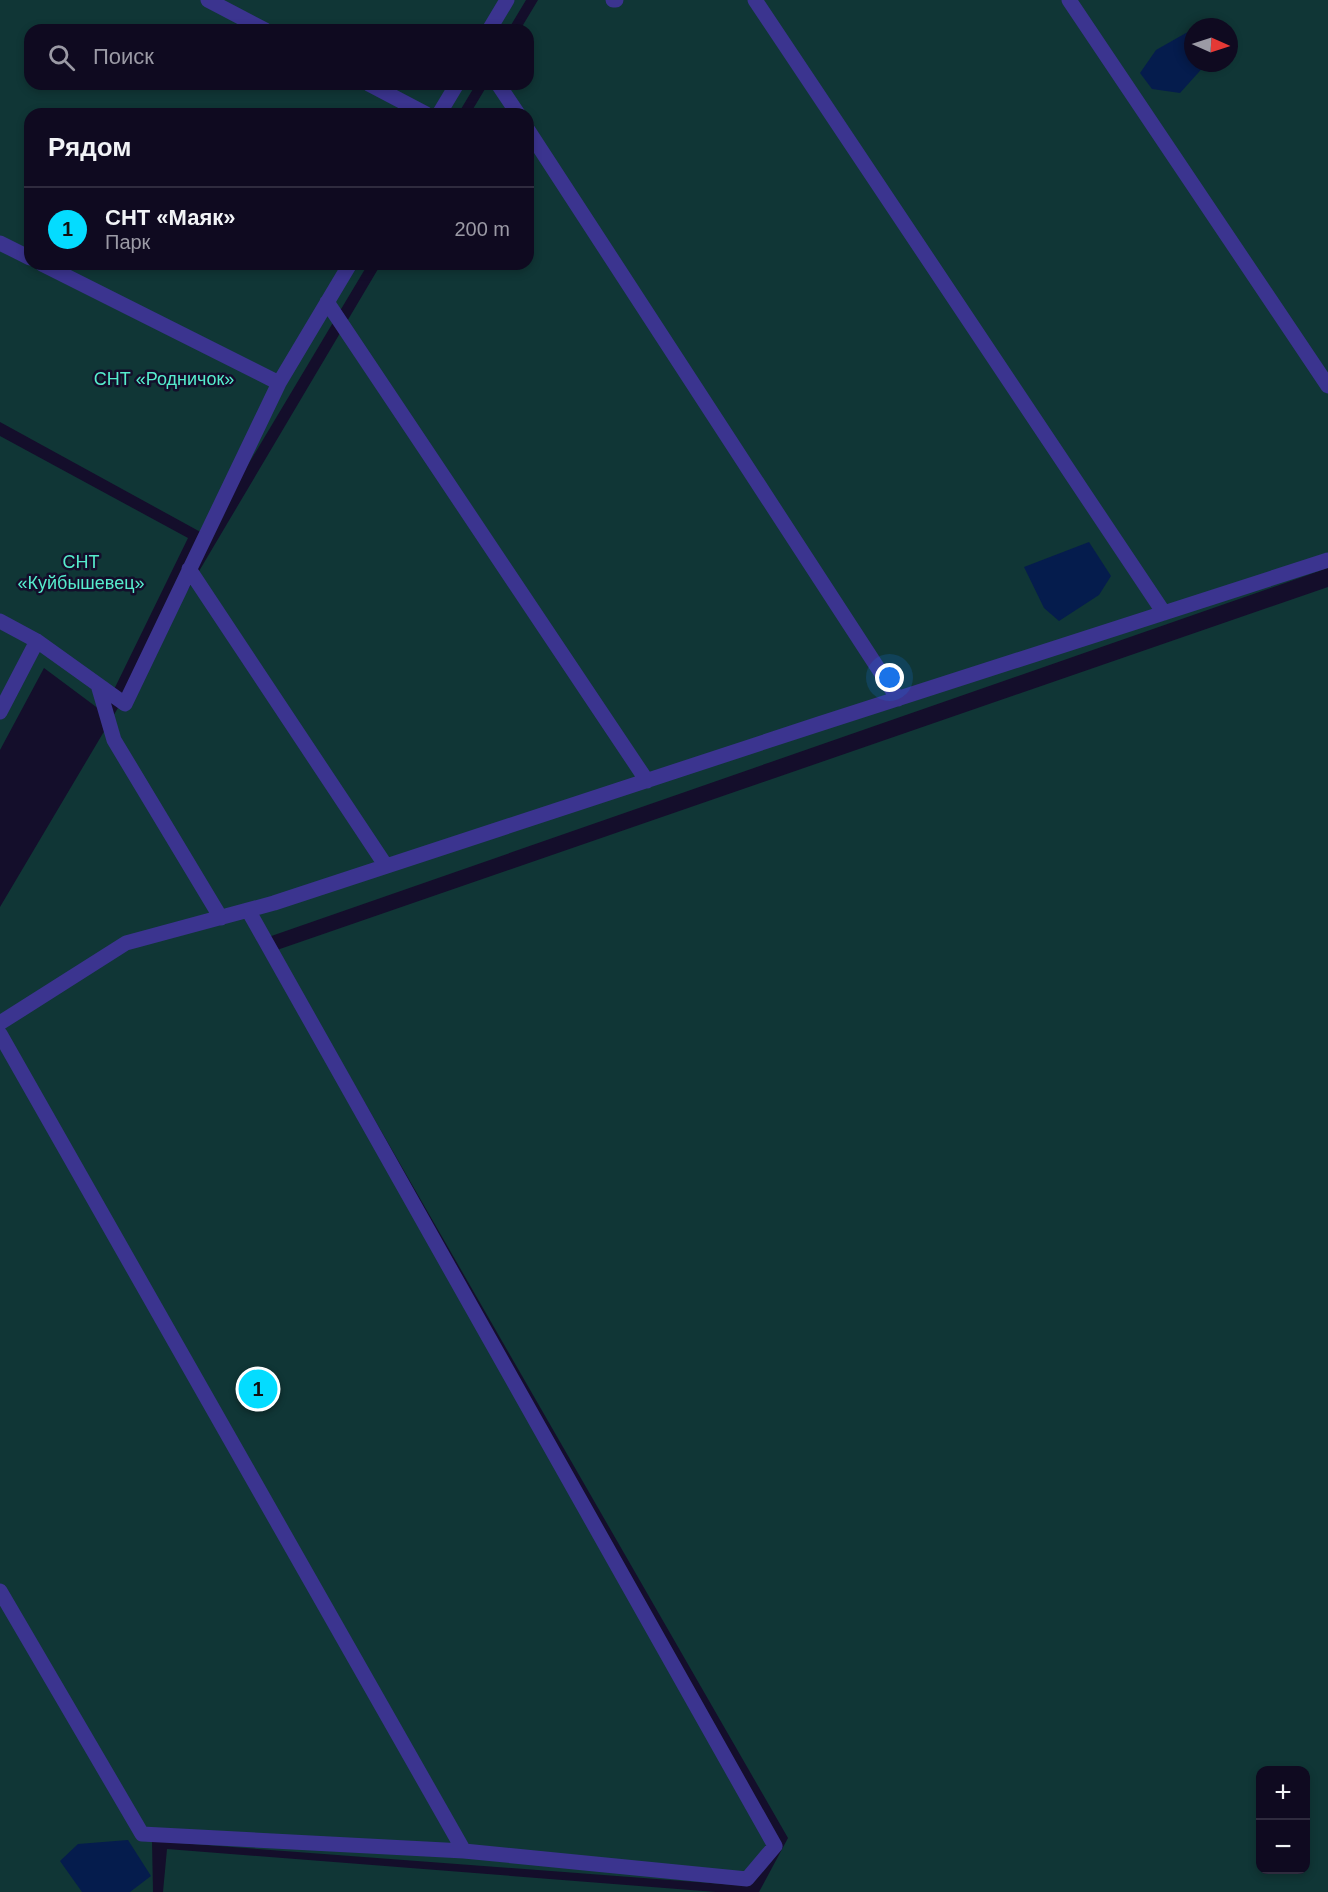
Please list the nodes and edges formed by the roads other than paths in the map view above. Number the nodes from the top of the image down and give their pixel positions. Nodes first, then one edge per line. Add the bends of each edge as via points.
1 (208, 0) edge
2 (507, 0) edge
3 (755, 0) edge
4 (1069, 0) edge
5 (254, 24) edge
6 (493, 24) edge
7 (380, 90) edge
8 (454, 90) edge
9 (502, 90) edge
10 (415, 108) edge
11 (443, 108) edge
12 (514, 108) edge
13 (534, 139) edge
14 (0, 243) edge
15 (24, 255) edge
16 (54, 270) edge
17 (346, 270) edge
18 (327, 303) junction
19 (279, 383) junction
20 (1328, 386) edge
21 (1328, 560) edge
22 (189, 569) junction
23 (1164, 613) junction
24 (0, 621) edge
25 (37, 641) junction
26 (98, 685) junction
27 (898, 699) junction
28 (0, 712) edge
29 (647, 781) junction
30 (386, 866) junction
31 (248, 910) junction
32 (221, 918) junction
33 (0, 1023) edge
34 (0, 1034) edge
35 (0, 1592) edge
36 (464, 1851) junction

1 - 5 street
2 - 6 street
3 - 23 street
4 - 20 street
7 - 10 street
8 - 11 street
9 - 12 street
13 - 27 street
14 - 15 street
16 - 19 street
17 - 18 street
18 - 19 street
18 - 29 street
19 - 22 street
21 - 23 street
22 - 26 street via 125,704
22 - 30 street
23 - 27 street
24 - 25 street
25 - 26 street
25 - 28 street
26 - 32 street via 114,740
27 - 29 street
29 - 30 street
30 - 31 street
31 - 32 street
31 - 36 street via 776,1846 747,1879
32 - 33 street via 126,943
34 - 36 street
35 - 36 street via 142,1834

